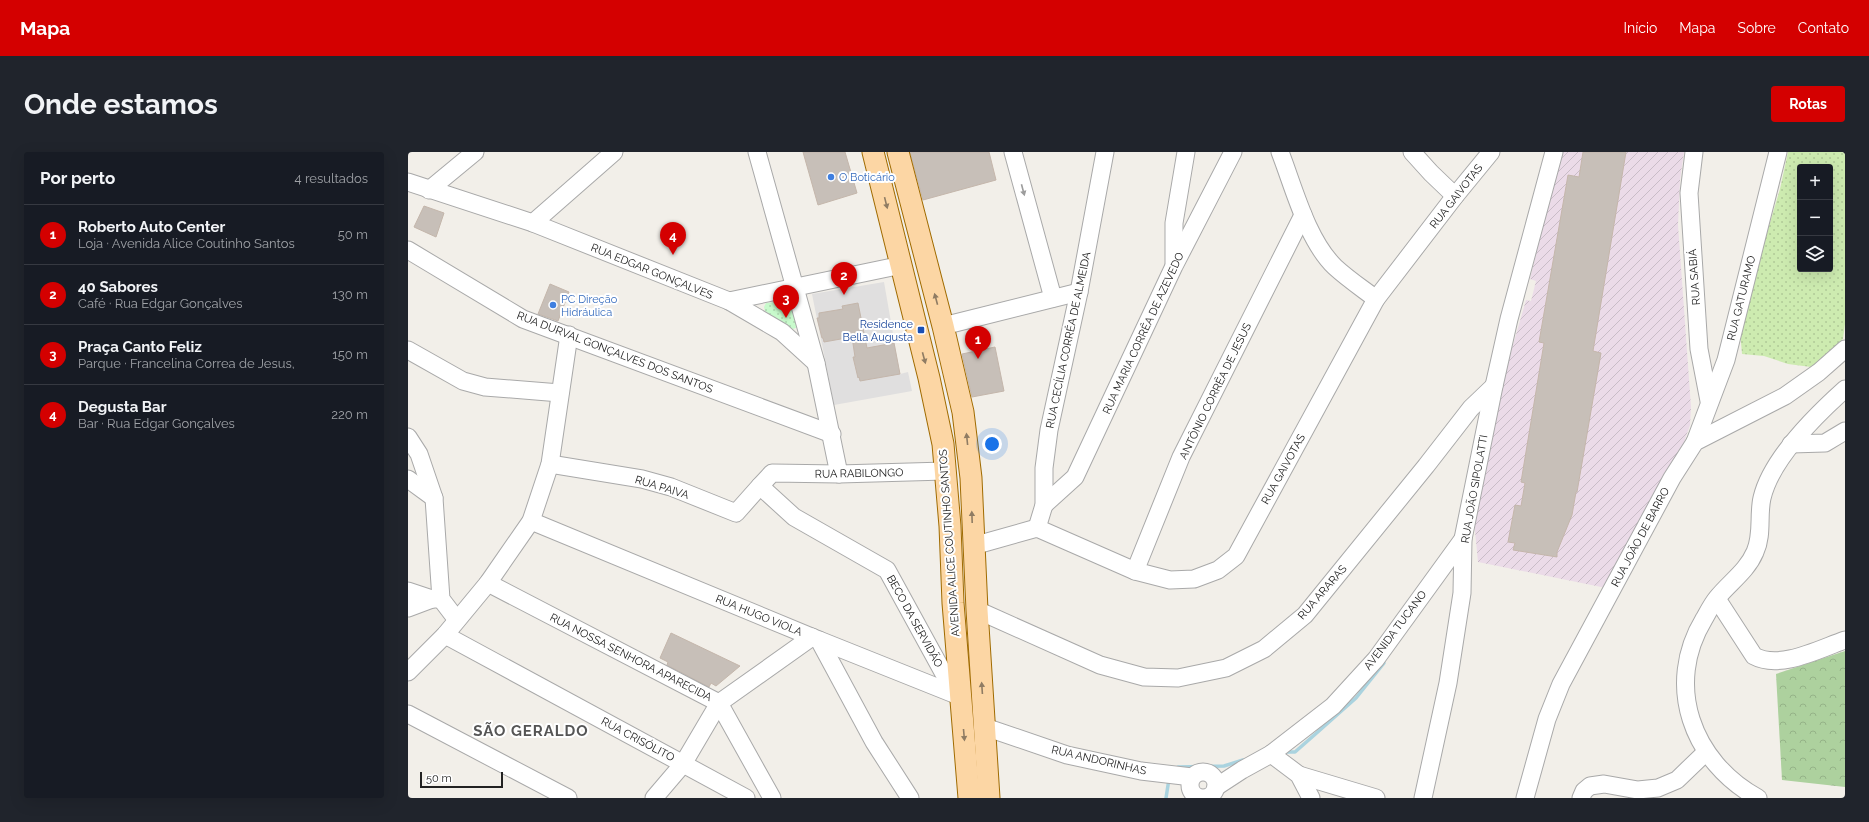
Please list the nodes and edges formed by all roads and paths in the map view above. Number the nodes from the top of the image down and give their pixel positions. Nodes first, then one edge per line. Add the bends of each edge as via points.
1 (475, 152) edge
2 (614, 152) edge
3 (757, 152) edge
4 (873, 152) edge
5 (898, 152) edge
6 (1013, 152) edge
7 (1105, 152) edge
8 (1186, 152) edge
9 (1233, 152) edge
10 (1412, 152) edge
11 (1491, 152) edge
12 (1554, 152) edge
13 (1694, 152) edge
14 (1778, 152) edge
15 (1283, 153) edge
16 (408, 182) edge
17 (429, 190) junction
18 (1455, 196) junction
19 (1303, 215) junction
20 (533, 223) junction
21 (408, 250) edge
22 (902, 265) junction
23 (1174, 266) junction
24 (796, 287) junction
25 (1079, 292) junction
26 (1053, 298) junction
27 (1376, 299) junction
28 (729, 301) junction
29 (943, 326) junction
30 (569, 336) junction
31 (1845, 349) edge
32 (408, 350) edge
33 (816, 363) junction
34 (1494, 386) junction
35 (1845, 389) edge
36 (560, 393) junction
37 (1709, 401) junction
38 (1845, 431) edge
39 (832, 434) junction
40 (408, 437) edge
41 (1695, 442) junction
42 (1791, 444) junction
43 (550, 464) junction
44 (946, 471) junction
45 (838, 474) junction
46 (408, 479) edge
47 (760, 486) junction
48 (434, 498) junction
49 (1044, 505) junction
50 (531, 521) junction
51 (1037, 528) junction
52 (1463, 539) junction
53 (974, 546) junction
54 (1135, 571) junction
55 (488, 583) junction
56 (408, 590) edge
57 (436, 599) junction
58 (1717, 599) junction
59 (408, 608) edge
60 (977, 610) junction
61 (457, 620) junction
62 (445, 635) junction
63 (815, 638) junction
64 (1845, 640) edge
65 (408, 672) edge
66 (958, 695) junction
67 (719, 703) junction
68 (408, 714) edge
69 (985, 727) junction
70 (1706, 752) junction
71 (1271, 754) junction
72 (683, 764) junction
73 (1242, 770) junction
74 (1199, 774) junction
75 (1299, 775) junction
76 (1205, 795) edge
77 (568, 798) edge
78 (654, 798) edge
79 (746, 798) edge
80 (772, 798) edge
81 (910, 798) edge
82 (970, 798) edge
83 (989, 798) edge
84 (1311, 798) edge
85 (1376, 798) edge
86 (1423, 798) edge
87 (1525, 798) edge
88 (1581, 798) edge
89 (1758, 798) edge

1 - 17 street
2 - 20 street
3 - 24 street
4 -> 22 main road, AVENIDA ALICE COUTINHO SANTOS
29 -> 5 main road, AVENIDA ALICE COUTINHO SANTOS
6 -> 26 street
7 - 25 street, RUA CECÍLIA CORRÊA DE ALMEIDA
8 - 23 street via 1174,223
9 - 23 street, RUA MARIA CORRÊA DE AZEVEDO
10 - 18 street
11 - 18 street, RUA GAIVOTAS
12 - 34 street, RUA JOÃO SIPOLATTI via 1509,319
13 - 37 street, RUA SABIÁ via 1689,194 1699,349
14 - 37 street, RUA GATURAMO via 1726,360
15 - 19 street
16 - 17 street, RUA EDGAR GONÇALVES
17 - 20 street, RUA EDGAR GONÇALVES
18 - 27 street, RUA GAIVOTAS
19 - 27 street via 1321,250 1335,266
19 - 54 street, ANTÔNIO CORRÊA DE JESUS via 1182,457
20 - 28 street, RUA EDGAR GONÇALVES
21 - 30 street, RUA DURVAL GONÇALVES DOS SANTOS via 523,319
22 - 24 street
22 -> 44 main road, AVENIDA ALICE COUTINHO SANTOS via 939,423
23 - 49 street, RUA MARIA CORRÊA DE AZEVEDO via 1075,476
24 - 28 street
24 - 33 street
25 - 26 street
25 - 49 street, RUA CECÍLIA CORRÊA DE ALMEIDA via 1049,430 1044,468
26 - 29 street
27 - 54 street, RUA GAIVOTAS via 1236,556 1218,570 1194,578 1170,580
28 - 33 street, RUA EDGAR GONÇALVES via 782,332
53 -> 29 main road, AVENIDA ALICE COUTINHO SANTOS via 971,478 957,365
30 - 36 street
30 - 39 street, RUA DURVAL GONÇALVES DOS SANTOS
31 - 41 street via 1819,372 1785,396
32 - 36 street via 463,381 485,387
33 - 39 street
34 - 52 street, RUA JOÃO SIPOLATTI
34 - 60 street, RUA ARARAS via 1472,408 1305,615 1264,649 1226,668 1178,678 1144,677 1100,665
35 - 42 street via 1820,411
36 - 43 street
37 - 41 street, RUA GATURAMO
38 - 42 street via 1825,443
39 - 45 street
40 - 48 street via 419,454
41 - 87 street, RUA JOÃO DE BARRO via 1672,478 1561,684 1547,719
42 - 58 street via 1768,482 1762,499 1756,550 1748,566
43 - 47 street, RUA PAIVA via 642,479 671,487 736,513
43 - 50 street
44 - 45 street, RUA RABILONGO
44 - 66 main road, AVENIDA ALICE COUTINHO SANTOS
45 - 47 street, RUA RABILONGO via 772,472
46 - 48 street
47 - 66 street, BECO DA SERVIDÃO via 794,516 887,570
48 - 57 street
49 - 51 street, RUA CECÍLIA CORRÊA DE ALMEIDA
50 - 55 street
50 - 63 street, RUA HUGO VIOLA
51 - 53 street
51 - 54 street, RUA GAIVOTAS
52 - 71 street, AVENIDA TUCANO via 1376,659 1332,706
52 - 86 street, RUA JOÃO SIPOLATTI via 1462,593 1448,684
53 - 60 main road, AVENIDA ALICE COUTINHO SANTOS
55 - 61 street
55 - 67 street, RUA NOSSA SENHORA APARECIDA
56 - 57 street
57 - 59 street
57 - 61 street
58 - 64 street via 1754,656 1762,660 1786,660
58 - 70 street via 1694,638 1688,653 1686,671 1686,704 1698,739
69 -> 60 main road, AVENIDA ALICE COUTINHO SANTOS
61 - 62 street
62 - 65 street
62 - 72 street, RUA CRISÓLITO
63 - 66 street
63 - 67 street
63 - 81 street via 874,742
66 -> 82 main road, AVENIDA ALICE COUTINHO SANTOS
67 - 72 street
67 - 80 street, RUA NOSSA SENHORA APARECIDA
68 - 77 street
69 - 74 street, RUA ANDORINHAS via 1067,755 1141,771
69 - 83 main road, AVENIDA ALICE COUTINHO SANTOS
70 - 88 street via 1677,780 1658,788 1638,790 1604,784 1590,786
70 - 89 street via 1738,786
71 - 73 street, AVENIDA TUCANO
71 - 75 street
72 - 78 street
72 - 79 street, RUA CRISÓLITO
73 - 74 street, AVENIDA TUCANO
73 - 76 street, AVENIDA TUCANO
74 - 76 street via 1190,787
74 - 76 street via 1214,777
75 - 84 street
75 - 85 street

